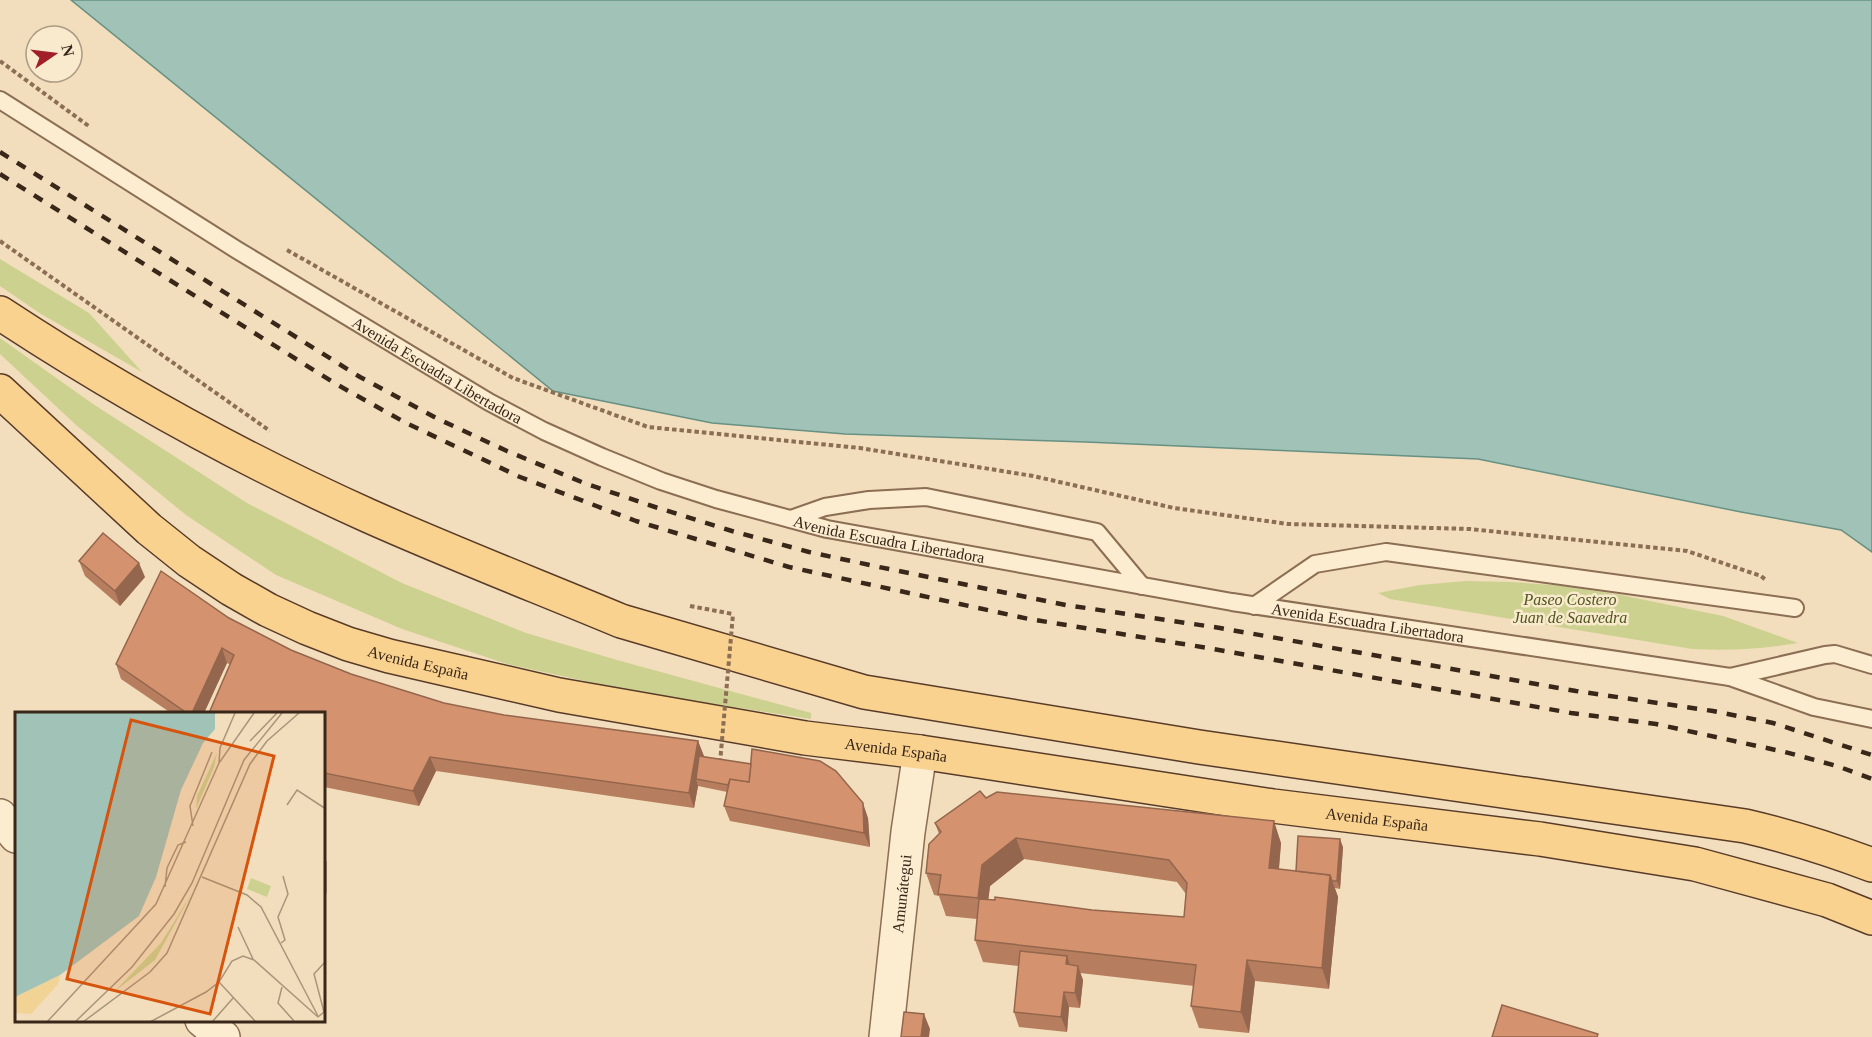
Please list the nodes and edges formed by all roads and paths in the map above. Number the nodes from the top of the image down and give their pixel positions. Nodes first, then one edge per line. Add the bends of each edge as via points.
1 (0, 61) edge
2 (0, 100) edge
3 (94, 130) dead end
4 (0, 241) edge
5 (284, 249) dead end
6 (0, 313) edge
7 (0, 391) edge
8 (270, 432) dead end
9 (790, 519) junction
10 (1142, 586) junction
11 (682, 605) dead end
12 (1254, 606) junction
13 (1795, 608) joint
14 (1872, 665) edge
15 (1730, 677) junction
16 (1872, 719) edge
17 (921, 752) junction
18 (720, 766) edge
19 (0, 816) edge
20 (15, 835) edge
21 (1872, 865) edge
22 (1872, 918) edge
23 (204, 1022) edge
24 (223, 1037) edge
25 (886, 1037) edge

1 - 3 path
2 - 9 lane, Avenida Escuadra Libertadora via 237,250 489,402 661,481
4 - 8 path
5 - 13 path via 513,378 648,427 860,448 1033,476 1174,508 1288,524 1470,529 1688,551 1761,576
6 - 21 main road via 101,376 278,472 380,520 621,621 657,632 864,692 1199,747 1744,826 1837,851
7 - 17 main road, Avenida España via 189,561 231,589 348,644 559,695 805,738
9 - 10 lane, Avenida Escuadra Libertadora
9 - 10 lane via 825,507 926,497 1097,532
10 - 12 lane, Avenida Escuadra Libertadora
11 - 18 path, bridge via 733,614
12 - 13 lane via 1315,564 1386,552
12 - 15 lane, Avenida Escuadra Libertadora
14 - 15 lane via 1834,654
15 - 16 lane, Avenida Escuadra Libertadora via 1814,707
17 - 22 main road, Avenida España via 1273,806 1539,838 1695,864 1827,900
17 - 25 street, Amunátegui via 908,832
19 - 20 street
23 - 24 street

